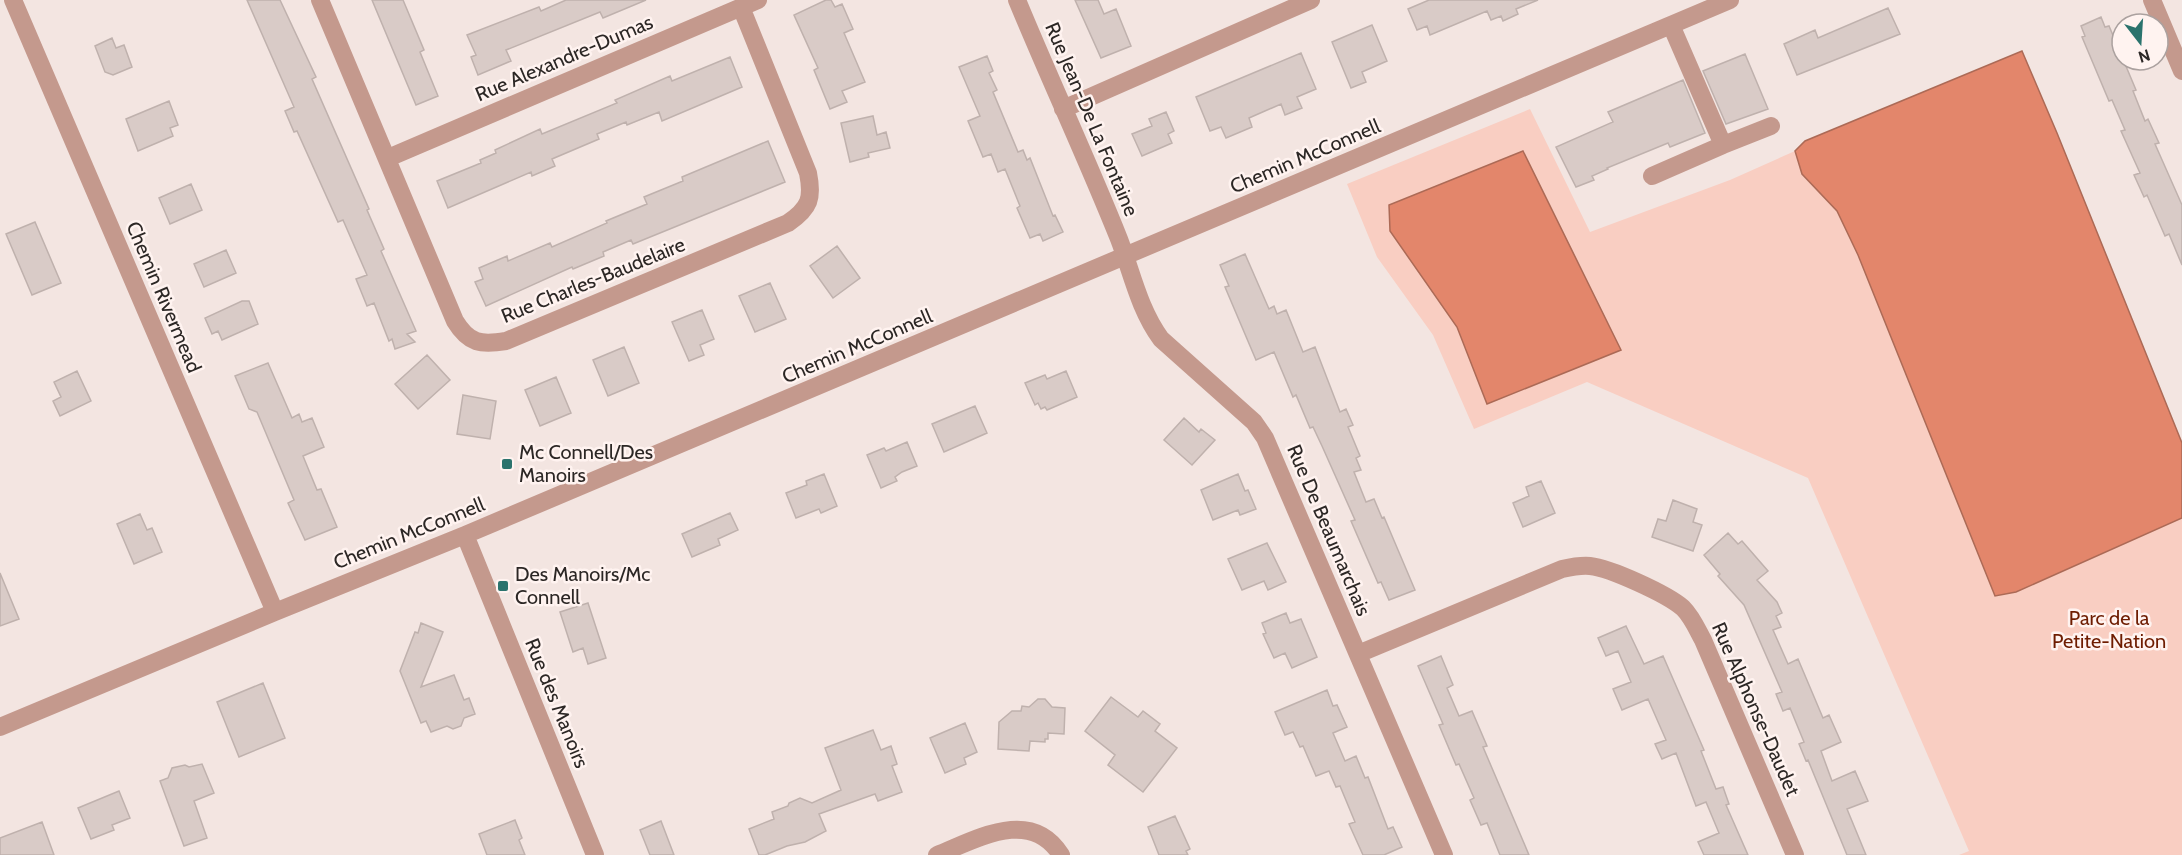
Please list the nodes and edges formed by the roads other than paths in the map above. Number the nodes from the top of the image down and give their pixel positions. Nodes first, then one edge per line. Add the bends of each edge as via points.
1 (13, 0) edge
2 (320, 0) edge
3 (1017, 0) edge
4 (1311, 0) edge
5 (1730, 0) edge
6 (2152, 0) edge
7 (749, 4) edge
8 (1671, 25) junction
9 (2182, 71) edge
10 (1062, 109) junction
11 (1771, 126) dead end
12 (1722, 145) junction
13 (388, 158) junction
14 (1652, 176) dead end
15 (1125, 257) junction
16 (465, 535) junction
17 (275, 612) junction
18 (1358, 654) junction
19 (0, 727) edge
20 (595, 855) edge
21 (938, 855) edge
22 (1061, 855) edge
23 (1444, 855) edge
24 (1795, 855) edge

1 - 17 street, Chemin Rivermead
2 - 13 street, Rue Charles-Baudelaire
3 - 10 street, Rue Jean-De La Fontaine
4 - 10 street
5 - 8 street, Chemin McConnell
6 - 9 street
7 - 13 street, Rue Alexandre-Dumas
7 - 13 street, Rue Charles-Baudelaire via 811,188 809,202 800,215 777,228 506,341 476,342 463,334 455,321
8 - 12 street
8 - 15 street, Chemin McConnell
10 - 15 street, Rue Jean-De La Fontaine
11 - 12 street
12 - 14 street
15 - 16 street, Chemin McConnell
15 - 18 street, Rue De Beaumarchais via 1143,311 1161,339 1254,422 1265,438
16 - 17 street, Chemin McConnell
16 - 20 street, Rue des Manoirs
17 - 19 street, Chemin McConnell
18 - 23 street, Rue De Beaumarchais
18 - 24 street, Rue Alphonse-Daudet via 1551,574 1575,566 1606,569 1669,598 1694,622
21 - 22 street via 1009,829 1030,830 1047,838

